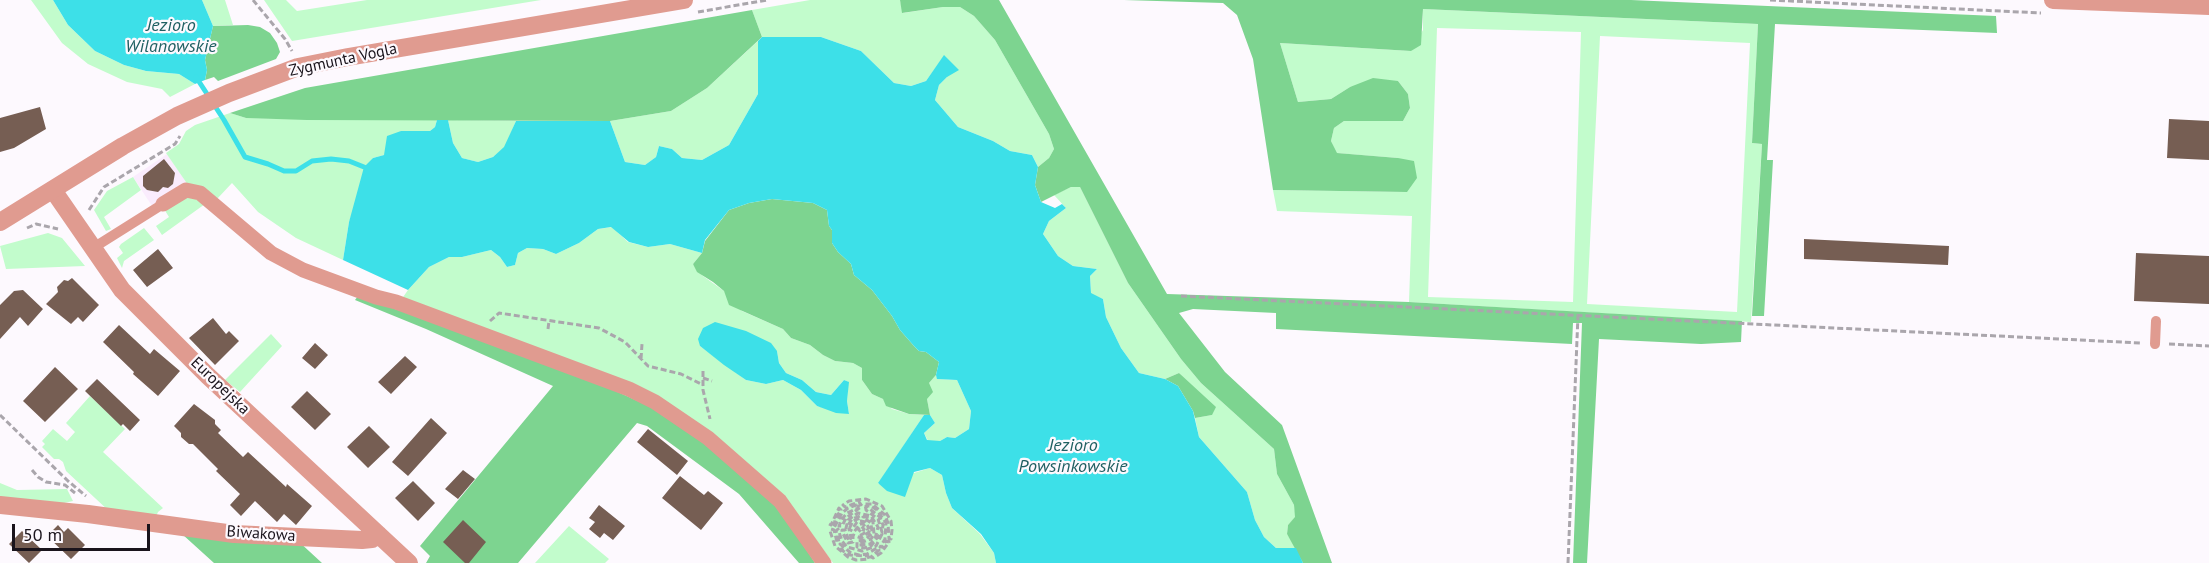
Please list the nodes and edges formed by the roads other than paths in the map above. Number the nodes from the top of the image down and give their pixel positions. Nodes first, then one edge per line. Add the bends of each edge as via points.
1 (684, 0) edge
2 (2209, 6) edge
3 (2048, 7) edge
4 (53, 190) junction
5 (163, 204) joint
6 (0, 222) edge
7 (93, 248) junction
8 (2156, 321) dead end
9 (2155, 344) road end
10 (0, 505) edge
11 (378, 534) junction
12 (409, 563) edge
13 (824, 563) edge

1 - 4 street, Zygmunta Vogla via 298,67 229,93 180,124 123,146
2 - 3 street
4 - 6 street, Zygmunta Vogla
4 - 7 street, Europejska
5 - 7 lane
5 - 13 street via 186,190 200,193 256,242 290,264 629,388 655,402 708,438 780,501
7 - 11 street, Europejska via 129,297
8 - 9 lane
10 - 11 street, Biwakowa via 234,534 362,540
11 - 12 street, Europejska

